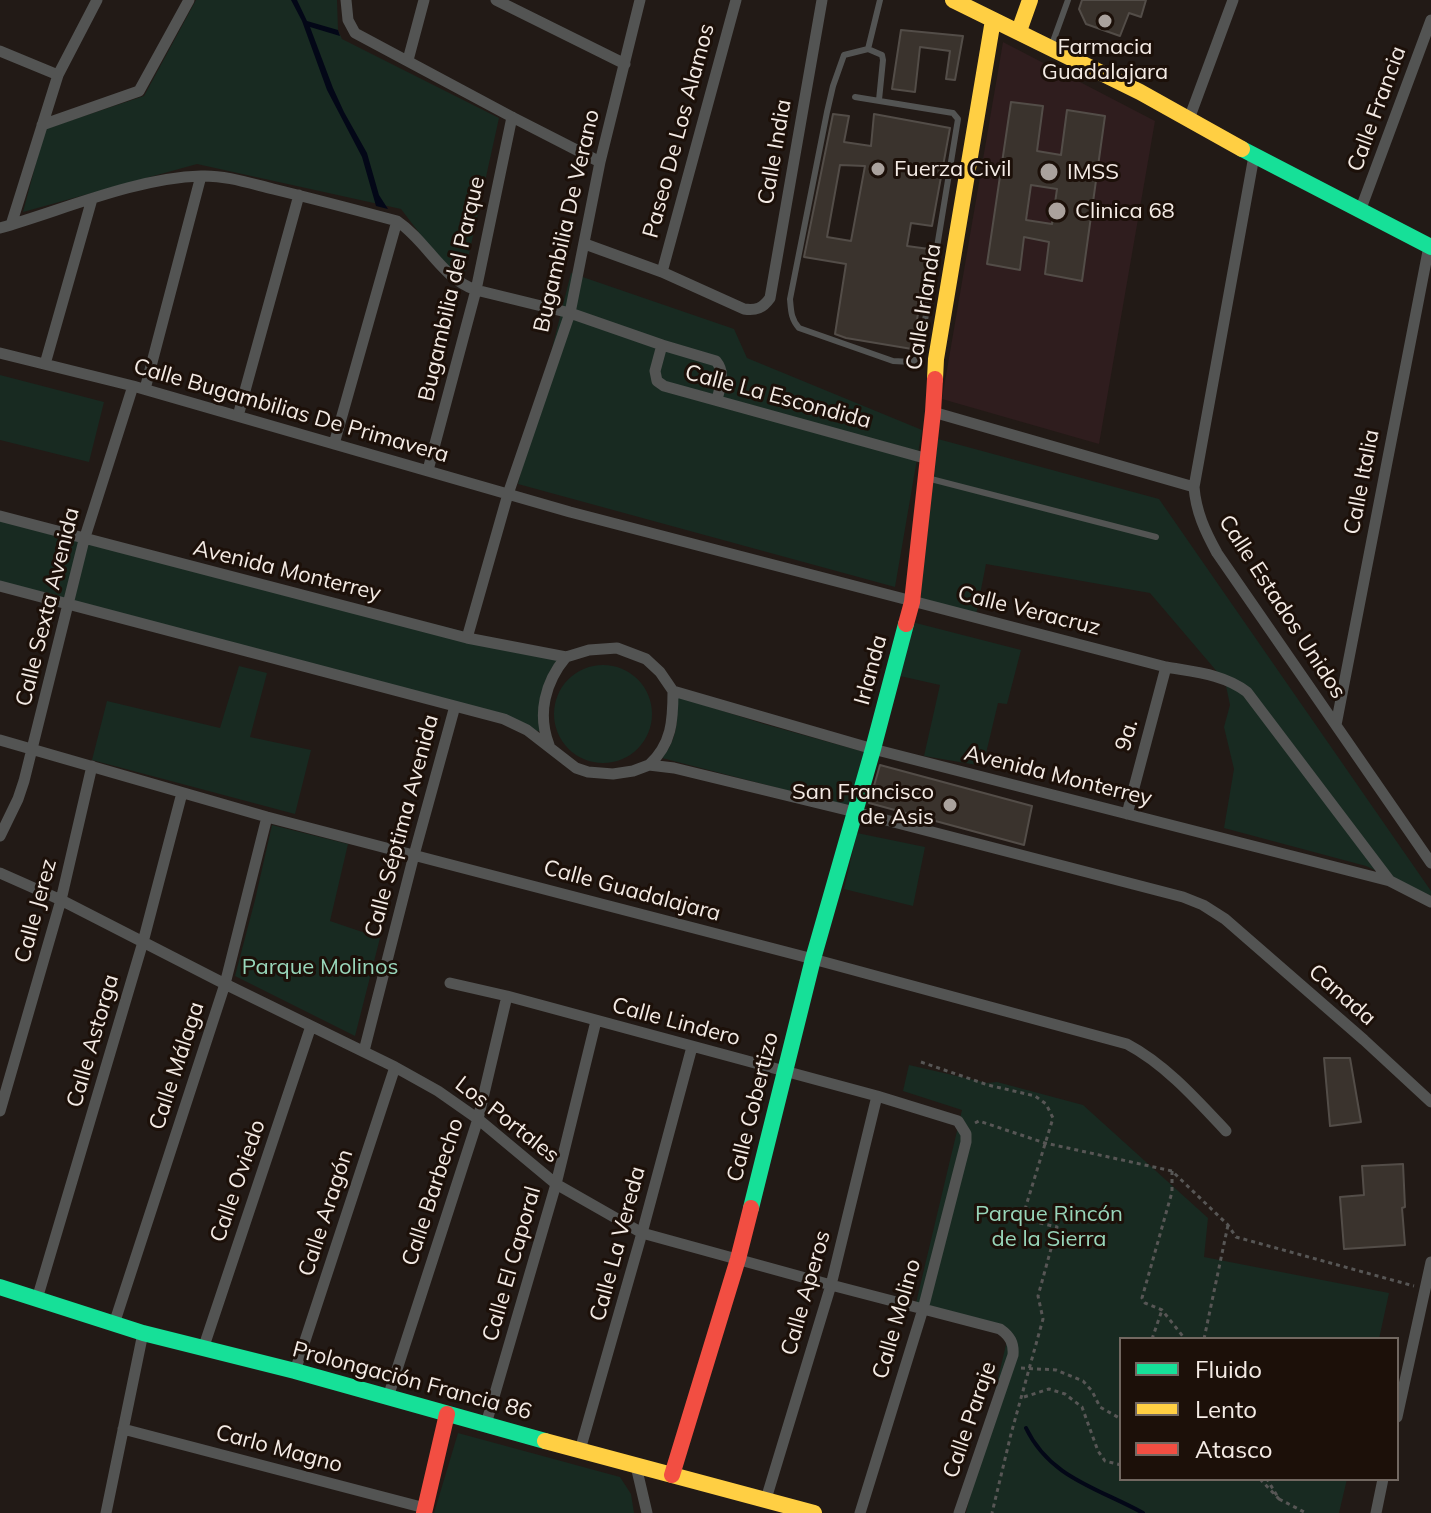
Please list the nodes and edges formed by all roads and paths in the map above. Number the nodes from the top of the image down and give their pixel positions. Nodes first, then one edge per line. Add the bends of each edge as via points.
1 (97, 0) edge
2 (189, 0) edge
3 (346, 0) edge
4 (424, 0) edge
5 (496, 0) edge
6 (640, 0) edge
7 (736, 0) edge
8 (822, 0) edge
9 (880, 0) edge
10 (953, 0) edge
11 (1030, 0) edge
12 (1068, 0) edge
13 (1233, 0) edge
14 (993, 20) junction
15 (1431, 20) edge
16 (1019, 31) junction
17 (1051, 47) junction
18 (868, 49) junction
19 (0, 51) edge
20 (408, 60) junction
21 (625, 64) junction
22 (58, 75) junction
23 (855, 97) dead end
24 (879, 100) junction
25 (512, 117) junction
26 (1189, 119) junction
27 (42, 125) junction
28 (1254, 156) junction
29 (600, 162) junction
30 (201, 176) junction
31 (299, 195) junction
32 (92, 199) junction
33 (1360, 211) junction
34 (397, 221) junction
35 (6, 226) edge
36 (585, 244) junction
37 (1430, 247) edge
38 (662, 272) junction
39 (476, 290) junction
40 (570, 313) junction
41 (662, 345) junction
42 (0, 353) edge
43 (45, 364) junction
44 (139, 388) junction
45 (717, 400) junction
46 (933, 412) junction
47 (238, 416) junction
48 (334, 444) junction
49 (928, 459) junction
50 (428, 470) junction
51 (926, 477) junction
52 (1194, 487) junction
53 (508, 494) junction
54 (570, 512) joint
55 (0, 516) edge
56 (1156, 537) dead end
57 (84, 540) junction
58 (0, 586) edge
59 (912, 602) junction
60 (68, 604) junction
61 (467, 638) junction
62 (566, 657) junction
63 (1166, 667) junction
64 (673, 691) junction
65 (455, 706) junction
66 (1336, 725) junction
67 (0, 740) edge
68 (550, 748) junction
69 (33, 749) junction
70 (873, 749) junction
71 (649, 765) junction
72 (92, 766) junction
73 (182, 793) junction
74 (855, 812) junction
75 (1127, 814) junction
76 (267, 817) junction
77 (0, 836) edge
78 (414, 855) junction
79 (1431, 863) edge
80 (0, 873) edge
81 (1390, 881) junction
82 (61, 900) junction
83 (1431, 902) edge
84 (143, 942) junction
85 (813, 959) junction
86 (450, 983) dead end
87 (225, 984) junction
88 (507, 996) junction
89 (596, 1021) junction
90 (311, 1026) junction
91 (692, 1047) junction
92 (364, 1051) junction
93 (921, 1062) dead end
94 (395, 1067) junction
95 (784, 1072) junction
96 (877, 1096) junction
97 (1431, 1102) edge
98 (0, 1111) edge
99 (478, 1119) junction
100 (964, 1130) junction
101 (1226, 1131) dead end
102 (1045, 1143) junction
103 (1172, 1171) junction
104 (556, 1184) junction
105 (1228, 1225) junction
106 (642, 1233) junction
107 (738, 1259) junction
108 (1431, 1262) edge
109 (831, 1285) junction
110 (0, 1287) edge
111 (1425, 1290) junction
112 (37, 1299) junction
113 (923, 1309) junction
114 (1162, 1310) junction
115 (114, 1324) junction
116 (143, 1333) junction
117 (1153, 1337) edge
118 (1183, 1337) edge
119 (1204, 1337) edge
120 (1011, 1339) joint
121 (203, 1349) junction
122 (1009, 1366) junction
123 (1030, 1369) junction
124 (295, 1371) junction
125 (388, 1397) junction
126 (1022, 1398) junction
127 (1399, 1408) edge
128 (447, 1414) junction
129 (1119, 1418) edge
130 (486, 1424) junction
131 (123, 1429) junction
132 (580, 1450) junction
133 (1119, 1464) edge
134 (636, 1466) junction
135 (672, 1475) junction
136 (1262, 1481) edge
137 (1268, 1481) edge
138 (1383, 1481) edge
139 (766, 1499) junction
140 (1279, 1499) junction
141 (424, 1510) edge
142 (106, 1513) edge
143 (647, 1513) edge
144 (814, 1513) edge
145 (860, 1513) edge
146 (959, 1513) edge
147 (992, 1513) edge
148 (1306, 1513) edge
149 (1376, 1513) edge

1 - 22 street
2 - 27 street via 139,91
3 - 20 street via 355,33
4 - 20 street
5 - 21 street
6 - 21 street, Bugambilia De Verano
7 - 38 street, Paseo De Los Alamos
8 - 38 street, Calle India via 770,298 761,308 741,308
9 - 18 lane
10 - 14 street
11 - 16 street
12 - 17 lane
13 - 26 street
14 - 16 street
14 - 46 street, Calle Irlanda via 936,359
15 - 33 street, Calle Francia
16 - 17 street
17 - 26 street
18 - 24 lane via 883,57
18 - 24 lane via 844,55 833,86 791,314 799,328 893,361 912,362 919,357 958,119 953,113
19 - 22 street
20 - 25 street
21 - 29 street, Bugambilia De Verano
22 - 27 street
23 - 24 lane
25 - 29 street
25 - 39 street, Bugambilia del Parque
26 - 28 street
27 - 35 street
28 - 33 street
28 - 52 street, Calle Estados Unidos
29 - 36 street, Bugambilia De Verano
30 - 31 street
30 - 32 street
30 - 44 street, Calle Sexta Avenida
31 - 34 street
31 - 47 street
32 - 35 street
32 - 43 street
33 - 37 street
34 - 39 street via 454,279
34 - 48 street
36 - 38 street
36 - 40 street, Bugambilia De Verano
37 - 66 street, Calle Italia
39 - 40 street, Calle La Escondida
39 - 50 street, Bugambilia del Parque
40 - 41 street, Calle La Escondida
40 - 53 street, Bugambilia De Verano
41 - 45 street via 721,366
41 - 45 street, Calle La Escondida via 657,381
42 - 43 street, Calle Bugambilias De Primavera
43 - 44 street, Calle Bugambilias De Primavera
44 - 47 street, Calle Bugambilias De Primavera
44 - 57 street, Calle Sexta Avenida
45 - 49 street, Calle La Escondida
46 - 49 street, Calle Irlanda
46 - 52 street
47 - 48 street, Calle Bugambilias De Primavera
48 - 50 street, Calle Bugambilias De Primavera
49 - 51 street, Calle Irlanda
50 - 53 street, Calle Bugambilias De Primavera
51 - 56 lane
51 - 59 street, Calle Irlanda
52 - 66 street, Calle Estados Unidos via 1200,518 1217,553
53 - 54 street, Calle Bugambilias De Primavera
53 - 61 street
54 - 59 street, Calle Veracruz
55 - 57 street, Avenida Monterrey
57 - 60 street, Calle Sexta Avenida
57 - 61 street, Avenida Monterrey
58 - 60 street
59 - 63 street, Calle Veracruz
59 - 70 street, Irlanda
60 - 65 street
60 - 69 street, Calle Sexta Avenida
61 - 62 street, Avenida Monterrey
62 - 64 street, Avenida Monterrey via 603,647 631,652 660,672
62 - 68 street via 546,694 543,712
63 - 75 street, 9a.
63 - 81 street, Calle Veracruz via 1215,676 1247,692
64 - 70 street, Avenida Monterrey
64 - 71 street via 666,743
65 - 68 street via 504,719
65 - 78 street, Calle Séptima Avenida
66 - 79 street, Calle Estados Unidos
67 - 69 street, Calle Guadalajara
68 - 71 street via 576,768 598,774
69 - 72 street, Calle Guadalajara
69 - 77 street, Calle Sexta Avenida
70 - 74 street, Calle Cobertizo
70 - 75 street, Avenida Monterrey
71 - 74 street
72 - 73 street, Calle Guadalajara
72 - 82 street, Calle Jerez
73 - 76 street, Calle Guadalajara
73 - 84 street, Calle Astorga
74 - 85 street, Calle Cobertizo
74 - 97 street, Canada via 1203,905
75 - 81 street, Avenida Monterrey
76 - 78 street, Calle Guadalajara
76 - 87 street, Calle Málaga
78 - 85 street, Calle Guadalajara
78 - 92 street, Calle Séptima Avenida
80 - 82 street, Los Portales
81 - 83 street, Avenida Monterrey
82 - 84 street, Los Portales
82 - 98 street, Calle Jerez
84 - 87 street, Los Portales
84 - 112 street, Calle Astorga
85 - 95 street, Calle Cobertizo
85 - 101 street, Calle Guadalajara via 1127,1044 1158,1064
86 - 88 street, Calle Lindero
87 - 90 street, Los Portales
87 - 115 street, Calle Málaga
88 - 89 street, Calle Lindero
88 - 99 street, Calle Barbecho
89 - 91 street, Calle Lindero
89 - 104 street, Calle El Caporal
90 - 92 street, Los Portales
90 - 121 street, Calle Oviedo
91 - 95 street, Calle Lindero
91 - 106 street, Calle La Vereda
92 - 94 street, Los Portales
93 - 102 path via 1035,1096 1053,1118
94 - 99 street, Los Portales
94 - 124 street, Calle Aragón
95 - 96 street, Calle Lindero
95 - 107 street, Calle Cobertizo
96 - 100 street, Calle Lindero via 950,1117
96 - 109 street, Calle Aperos
99 - 104 street, Los Portales
99 - 125 street, Calle Barbecho
100 - 102 path via 979,1121
100 - 113 street, Calle Molino via 966,1142
102 - 103 path
102 - 123 path via 1022,1219 1057,1227 1038,1296 1043,1319
103 - 105 path
103 - 114 path via 1172,1192 1142,1298
104 - 106 street, Los Portales
104 - 130 street, Calle El Caporal
105 - 111 path via 1236,1237
105 - 119 path
106 - 107 street, Los Portales
106 - 132 street, Calle La Vereda
107 - 109 street, Los Portales
107 - 135 street, Calle Cobertizo
108 - 111 street
109 - 113 street, Los Portales
109 - 139 street, Calle Aperos
110 - 112 street, Prolongación Francia 86
111 - 127 street
112 - 115 street, Prolongación Francia 86
113 - 120 street, Los Portales via 1000,1329
113 - 145 street, Calle Molino
114 - 117 path
114 - 118 path
115 - 116 street, Prolongación Francia 86
116 - 121 street, Prolongación Francia 86
116 - 131 street
120 - 122 street, Calle Paraje
121 - 124 street, Prolongación Francia 86
122 - 123 path
122 - 146 street, Calle Paraje
123 - 126 path
123 - 129 path via 1056,1370 1083,1381 1100,1407
124 - 125 street, Prolongación Francia 86
125 - 128 street, Prolongación Francia 86
126 - 133 path via 1049,1389 1065,1394 1082,1407 1105,1461
126 - 147 path
128 - 130 street, Prolongación Francia 86
128 - 141 street
130 - 132 street, Prolongación Francia 86
131 - 141 street, Carlo Magno
131 - 142 street
132 - 134 street, Prolongación Francia 86
134 - 135 street, Prolongación Francia 86
134 - 143 street
135 - 139 street, Prolongación Francia 86
136 - 140 path
137 - 140 path
138 - 149 street
139 - 144 street, Prolongación Francia 86
140 - 148 path

